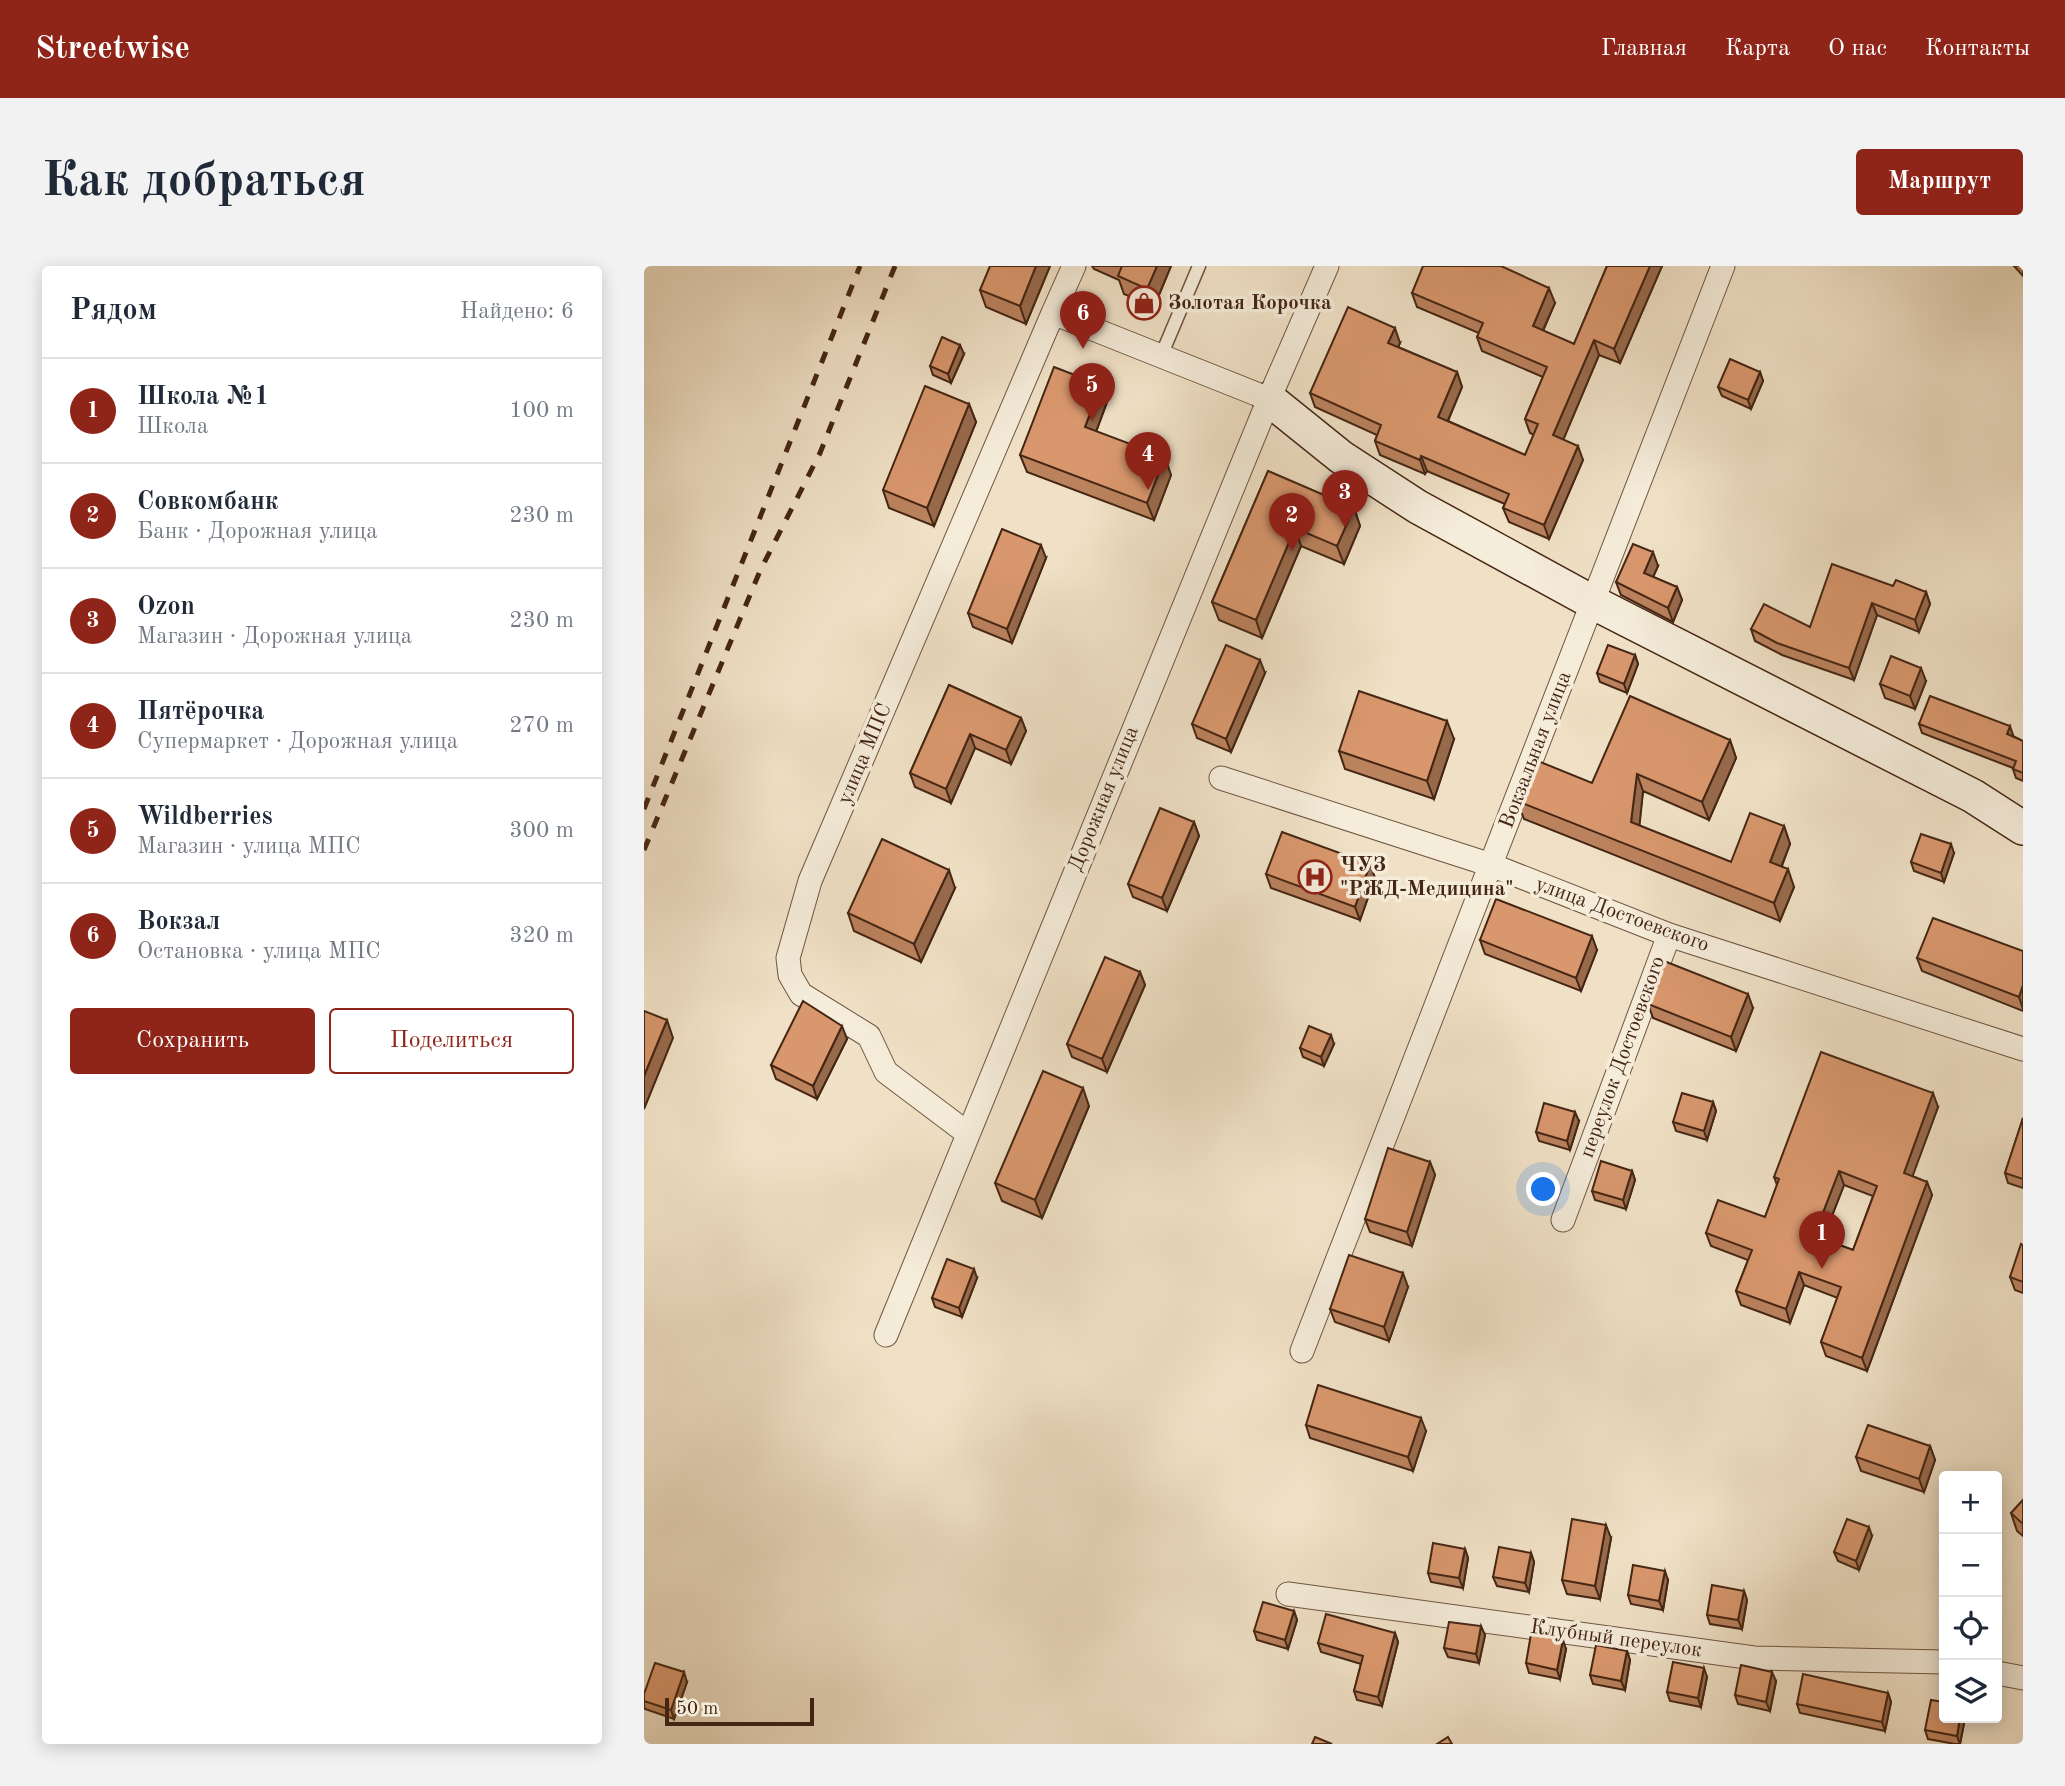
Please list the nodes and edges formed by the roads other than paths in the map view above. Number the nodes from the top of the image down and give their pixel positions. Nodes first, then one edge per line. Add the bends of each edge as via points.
1 (1074, 266) edge
2 (1199, 266) edge
3 (1327, 266) edge
4 (1723, 266) edge
5 (1053, 313) junction
6 (1161, 356) junction
7 (1269, 399) junction
8 (1594, 603) junction
9 (1221, 778) dead end
10 (2023, 828) edge
11 (1491, 865) junction
12 (1669, 935) junction
13 (2023, 1049) edge
14 (967, 1133) junction
15 (1563, 1220) dead end
16 (886, 1335) dead end
17 (1302, 1351) dead end
18 (1289, 1594) dead end
19 (1939, 1662) edge
20 (2002, 1674) edge
21 (2023, 1678) edge

1 - 5 street, улица МПС
2 - 6 lane
3 - 7 street, Дорожная улица
4 - 8 street, Вокзальная улица
5 - 6 street
5 - 14 street, улица МПС via 810,881 788,958 790,975 801,995 869,1036 886,1072
6 - 7 street
7 - 8 main road via 1341,457 1418,507
7 - 14 street, Дорожная улица
8 - 10 main road via 1973,796
8 - 11 street, Вокзальная улица
9 - 11 street, улица Достоевского
11 - 12 street, улица Достоевского
11 - 17 street, Вокзальная улица
12 - 13 street, улица Достоевского
12 - 15 street, переулок Достоевского
14 - 16 street, Дорожная улица
18 - 19 street, Клубный переулок via 1754,1658
20 - 21 street

